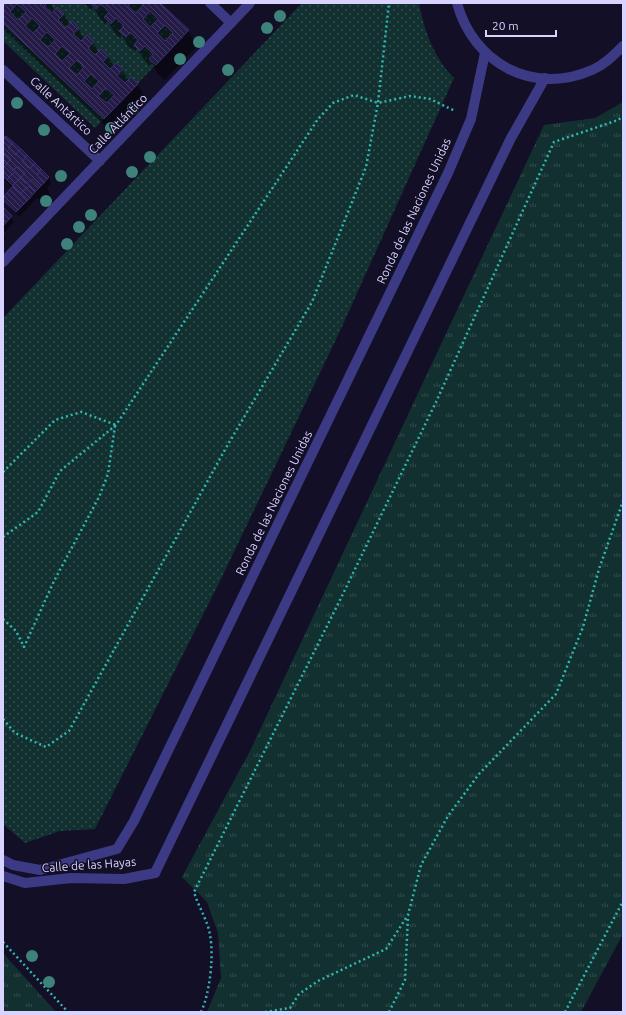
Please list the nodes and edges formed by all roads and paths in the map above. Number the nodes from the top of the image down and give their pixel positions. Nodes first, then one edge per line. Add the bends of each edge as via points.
1 (210, 3) edge
2 (250, 3) edge
3 (388, 3) edge
4 (458, 3) edge
5 (232, 23) junction
6 (623, 46) edge
7 (485, 53) junction
8 (3, 70) edge
9 (545, 78) junction
10 (378, 103) junction
11 (623, 116) edge
12 (471, 119) junction
13 (100, 161) junction
14 (3, 262) edge
15 (116, 425) junction
16 (3, 472) edge
17 (623, 501) edge
18 (3, 537) edge
19 (3, 619) edge
20 (3, 720) edge
21 (3, 860) edge
22 (3, 876) edge
23 (623, 901) edge
24 (408, 915) junction
25 (3, 942) edge
26 (68, 1012) edge
27 (202, 1012) edge
28 (265, 1012) edge
29 (389, 1012) edge
30 (565, 1012) edge

1 - 5 street
2 - 5 street, Calle Atlántico
3 - 10 path
4 - 7 street via 461,16 472,37
5 - 13 street, Calle Atlántico
6 - 9 street via 608,61 592,70 565,78
7 - 9 street via 512,71 535,78
7 - 12 street, Ronda de las Naciones Unidas
8 - 13 street, Calle Antártico
9 - 22 street, Calle de las Hayas via 510,138 155,873 124,879 70,878 25,883
10 - 12 path via 410,96 430,99
10 - 15 path via 354,95 333,103 318,118
10 - 20 path via 366,167 312,302 227,446 69,731 46,747 15,733
11 - 27 path via 554,142 432,409 337,607 194,892 210,934 212,965
12 - 21 street, Ronda de las Naciones Unidas via 448,173 145,799 117,849 40,870 13,865
13 - 14 street, Calle Atlántico
15 - 16 path via 81,412 55,420
15 - 18 path via 60,471 38,512
15 - 19 path via 108,474 99,497 54,582 24,647 16,631
17 - 24 path via 599,569 583,627 556,694 479,774 448,816 421,865
23 - 30 path
24 - 28 path via 386,949 318,980 299,994 290,1008
24 - 29 path via 405,980
25 - 26 path

